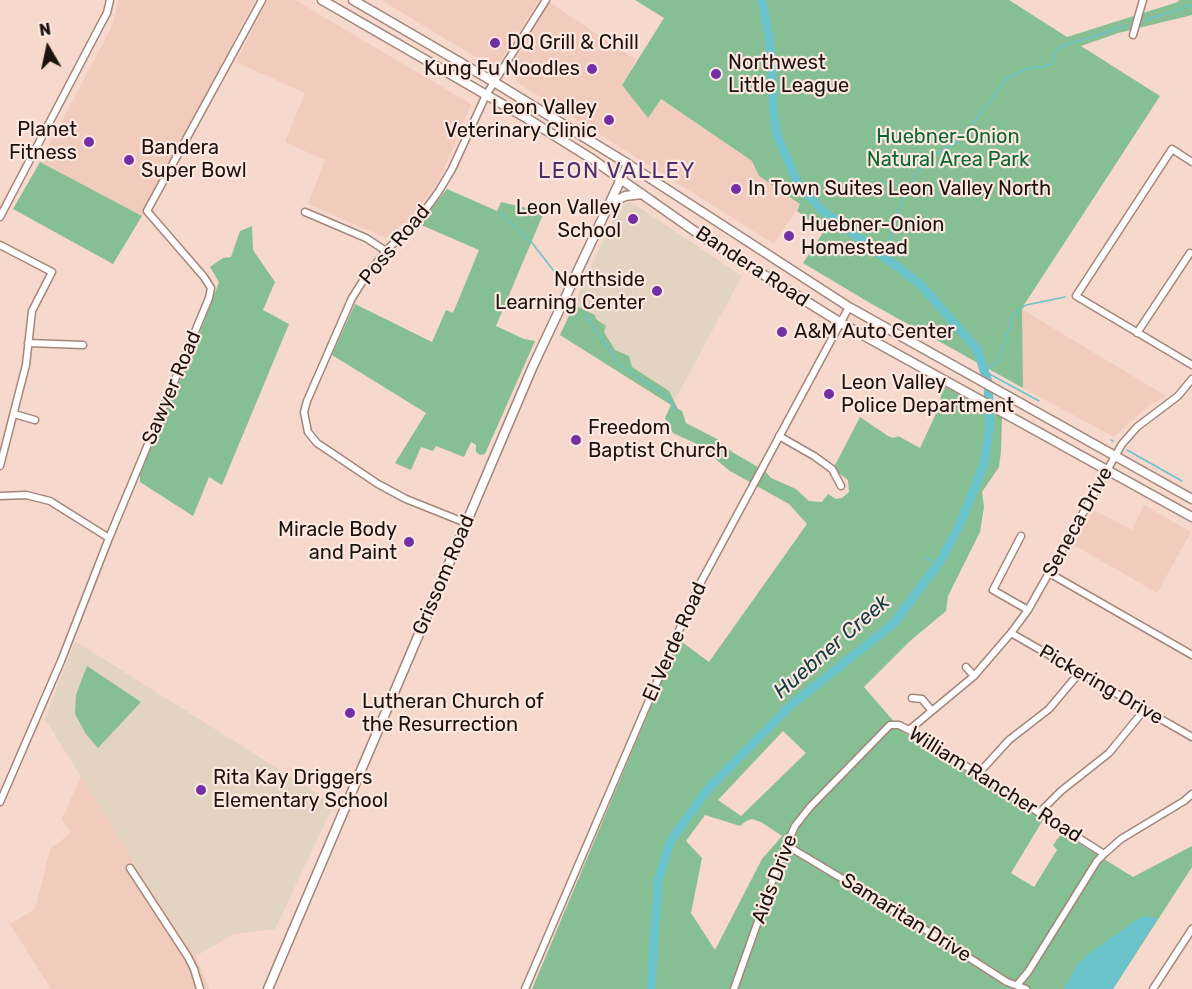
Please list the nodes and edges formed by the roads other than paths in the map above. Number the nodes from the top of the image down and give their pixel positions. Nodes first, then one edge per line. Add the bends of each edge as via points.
1 (110, 0) edge
2 (262, 0) edge
3 (322, 0) edge
4 (353, 0) edge
5 (546, 0) edge
6 (1143, 0) edge
7 (396, 25) junction
8 (1133, 35) dead end
9 (389, 39) junction
10 (494, 82) junction
11 (486, 95) junction
12 (1192, 162) edge
13 (628, 164) junction
14 (621, 179) junction
15 (643, 194) junction
16 (609, 204) junction
17 (305, 212) dead end
18 (0, 217) edge
19 (0, 245) edge
20 (386, 251) junction
21 (1190, 253) dead end
22 (849, 307) junction
23 (841, 323) junction
24 (1137, 333) junction
25 (28, 343) junction
26 (83, 345) dead end
27 (1192, 365) edge
28 (1192, 379) edge
29 (14, 414) junction
30 (34, 420) dead end
31 (779, 436) junction
32 (1116, 455) junction
33 (0, 466) edge
34 (1107, 471) junction
35 (841, 486) dead end
36 (0, 496) edge
37 (1192, 499) edge
38 (1192, 517) edge
39 (466, 523) junction
40 (1021, 536) dead end
41 (109, 538) junction
42 (1049, 573) junction
43 (1028, 610) junction
44 (1011, 633) junction
45 (1192, 655) edge
46 (966, 667) dead end
47 (1080, 672) junction
48 (974, 676) junction
49 (912, 698) dead end
50 (1145, 710) junction
51 (932, 711) junction
52 (886, 730) joint
53 (909, 730) junction
54 (1192, 737) edge
55 (978, 774) junction
56 (1192, 794) edge
57 (0, 802) edge
58 (1039, 813) junction
59 (786, 845) junction
60 (1104, 854) junction
61 (130, 868) dead end
62 (1191, 932) edge
63 (1017, 985) junction
64 (200, 989) edge
65 (268, 989) edge
66 (525, 989) edge
67 (735, 989) edge
68 (1026, 989) edge
69 (1153, 989) edge

1 - 18 street
2 - 41 street, Sawyer Road via 147,211 212,288
3 - 9 main road, Bandera Road
4 - 7 main road, Bandera Road
5 - 10 street, Poss Road
6 - 8 street
7 - 9 main road
7 - 10 main road, Bandera Road
9 - 11 main road, Bandera Road
10 - 11 street, Poss Road
10 - 13 main road, Bandera Road
11 - 14 main road, Bandera Road
11 - 20 street, Poss Road via 440,190
12 - 24 street via 1172,149 1076,296
13 - 14 main road, Grissom Road
13 - 22 main road, Bandera Road
14 - 15 main road, Bandera Road
14 - 16 main road, Grissom Road
15 - 16 main road via 625,196
15 - 23 main road, Bandera Road via 703,237
16 - 39 main road, Grissom Road
17 - 20 street
19 - 25 street via 52,272 32,311
20 - 39 street, Poss Road via 352,298 307,401 306,426 317,443 378,484
21 - 24 street
22 - 23 street, El Verde Road
22 - 32 main road, Bandera Road
23 - 31 street, El Verde Road
23 - 34 main road, Bandera Road
24 - 27 street
25 - 26 street
25 - 29 street
28 - 32 street, Seneca Drive via 1178,396 1129,435
29 - 30 street
29 - 33 street
31 - 35 street via 832,469
31 - 66 street, El Verde Road via 701,582
32 - 34 street, Seneca Drive
32 - 37 main road, Bandera Road
34 - 38 main road, Bandera Road
34 - 42 street, Seneca Drive
36 - 41 street via 26,495 50,501
39 - 65 main road, Grissom Road
40 - 43 street via 993,590
41 - 57 street, Sawyer Road
42 - 43 street, Seneca Drive
42 - 45 street
43 - 44 street, Seneca Drive
44 - 47 street, Pickering Drive
44 - 48 street, Seneca Drive
46 - 48 street
47 - 50 street, Pickering Drive
47 - 55 street via 1049,709 1009,740
48 - 51 street, Seneca Drive
49 - 51 street via 922,699
50 - 54 street, Pickering Drive
50 - 58 street via 1109,753
51 - 53 street, Seneca Drive
52 - 53 street, William Rancher Road via 894,724
52 - 59 street, Aids Drive via 810,807
53 - 55 street, William Rancher Road
55 - 58 street, William Rancher Road
56 - 60 street
58 - 60 street, William Rancher Road
59 - 63 street, Samaritan Drive
59 - 67 street, Aids Drive
60 - 63 street
61 - 64 street via 188,957
62 - 69 street
63 - 68 street, Samaritan Drive

